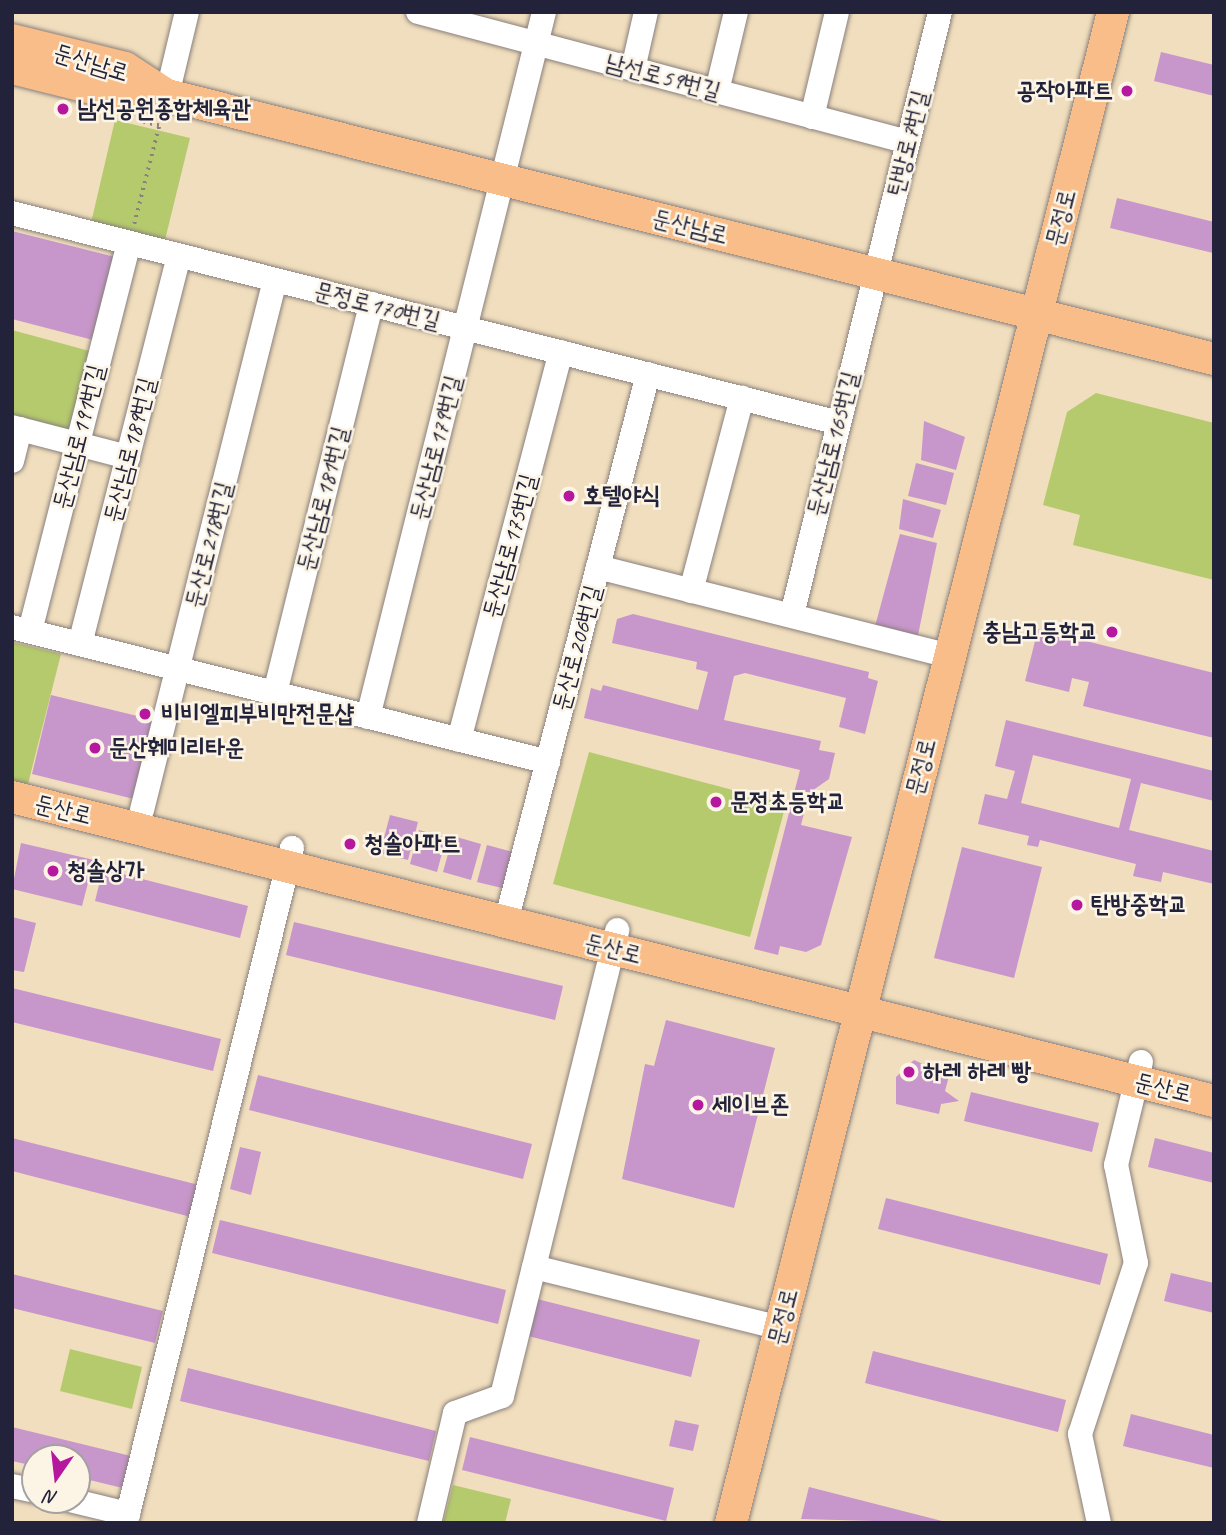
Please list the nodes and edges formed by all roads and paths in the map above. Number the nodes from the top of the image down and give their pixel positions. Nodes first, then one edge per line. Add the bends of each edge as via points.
1 (187, 12) edge
2 (418, 12) edge
3 (544, 12) edge
4 (646, 12) edge
5 (736, 12) edge
6 (837, 12) edge
7 (940, 12) edge
8 (1113, 12) edge
9 (12, 40) edge
10 (537, 44) junction
11 (12, 68) edge
12 (633, 69) junction
13 (717, 91) junction
14 (167, 95) junction
15 (812, 117) junction
16 (134, 120) dead end
17 (908, 142) junction
18 (503, 180) junction
19 (12, 213) edge
20 (129, 243) junction
21 (179, 256) junction
22 (875, 274) junction
23 (275, 280) junction
24 (371, 304) junction
25 (1037, 314) junction
26 (466, 328) junction
27 (561, 352) junction
28 (1214, 359) edge
29 (648, 374) junction
30 (742, 398) junction
31 (839, 423) junction
32 (16, 428) edge
33 (78, 444) junction
34 (128, 457) junction
35 (12, 461) edge
36 (598, 567) junction
37 (691, 590) junction
38 (792, 615) junction
39 (21, 629) edge
40 (80, 644) junction
41 (950, 656) junction
42 (178, 669) junction
43 (275, 693) junction
44 (368, 717) junction
45 (460, 740) junction
46 (548, 762) junction
47 (12, 778) edge
48 (12, 797) edge
49 (142, 810) junction
50 (290, 858) junction
51 (509, 913) junction
52 (615, 940) junction
53 (862, 1002) junction
54 (1138, 1072) junction
55 (1214, 1081) edge
56 (1214, 1101) edge
57 (534, 1266) junction
58 (780, 1328) junction
59 (91, 1505) edge
60 (429, 1523) edge
61 (731, 1523) edge
62 (1099, 1523) edge

1 - 14 street
2 - 10 street, 남선로59번길
3 - 10 street, 둔산남로179번길
4 - 12 street
5 - 13 street
6 - 15 street
7 - 17 street, 탄방로7번길
8 - 25 main road, 문정로
9 - 14 main road, 둔산남로 via 125,68
10 - 12 street, 남선로59번길
10 - 18 street, 둔산남로179번길
11 - 14 main road, 둔산남로 via 116,94
12 - 13 street, 남선로59번길
13 - 15 street, 남선로59번길
14 - 18 main road, 둔산남로
15 - 17 street, 남선로59번길
16 - 20 path via 159,126
17 - 22 street, 탄방로7번길
18 - 22 main road, 둔산남로
18 - 26 street, 둔산남로179번길
19 - 20 street, 문정로170번길
20 - 21 street, 문정로170번길
20 - 33 street, 둔산남로191번길
21 - 23 street, 문정로170번길
21 - 34 street, 둔산남로189번길
22 - 25 main road, 둔산남로
22 - 31 street, 둔산남로165번길
23 - 24 street, 문정로170번길
23 - 42 street, 둔산로218번길
24 - 26 street, 문정로170번길
24 - 43 street, 둔산남로181번길
25 - 28 main road, 둔산남로
25 - 41 main road, 문정로
26 - 27 street, 문정로170번길
26 - 44 street, 둔산남로179번길
27 - 29 street, 문정로170번길
27 - 45 street, 둔산남로175번길
29 - 30 street, 문정로170번길
29 - 36 street, 둔산로206번길
30 - 31 street, 문정로170번길
30 - 37 street
31 - 38 street, 둔산남로165번길
32 - 33 street
32 - 35 street
33 - 34 street
33 - 39 street, 둔산남로191번길
34 - 40 street, 둔산남로189번길
36 - 37 street
36 - 46 street, 둔산로206번길
37 - 38 street
38 - 41 street
39 - 40 street
40 - 42 street
41 - 53 main road, 문정로
42 - 43 street
42 - 49 street, 둔산로218번길
43 - 44 street
44 - 45 street
45 - 46 street
46 - 51 street, 둔산로206번길
47 - 49 main road, 둔산로
48 - 50 main road, 둔산로
49 - 50 main road, 둔산로
50 - 51 main road, 둔산로
50 - 59 street via 128,1514
51 - 52 main road, 둔산로
52 - 53 main road, 둔산로
52 - 57 street
53 - 54 main road, 둔산로
53 - 58 main road, 문정로
54 - 55 main road, 둔산로
54 - 56 main road, 둔산로
54 - 62 street via 1116,1166 1136,1263 1080,1434
57 - 58 street
57 - 60 street via 502,1396 455,1413
58 - 61 main road, 문정로

